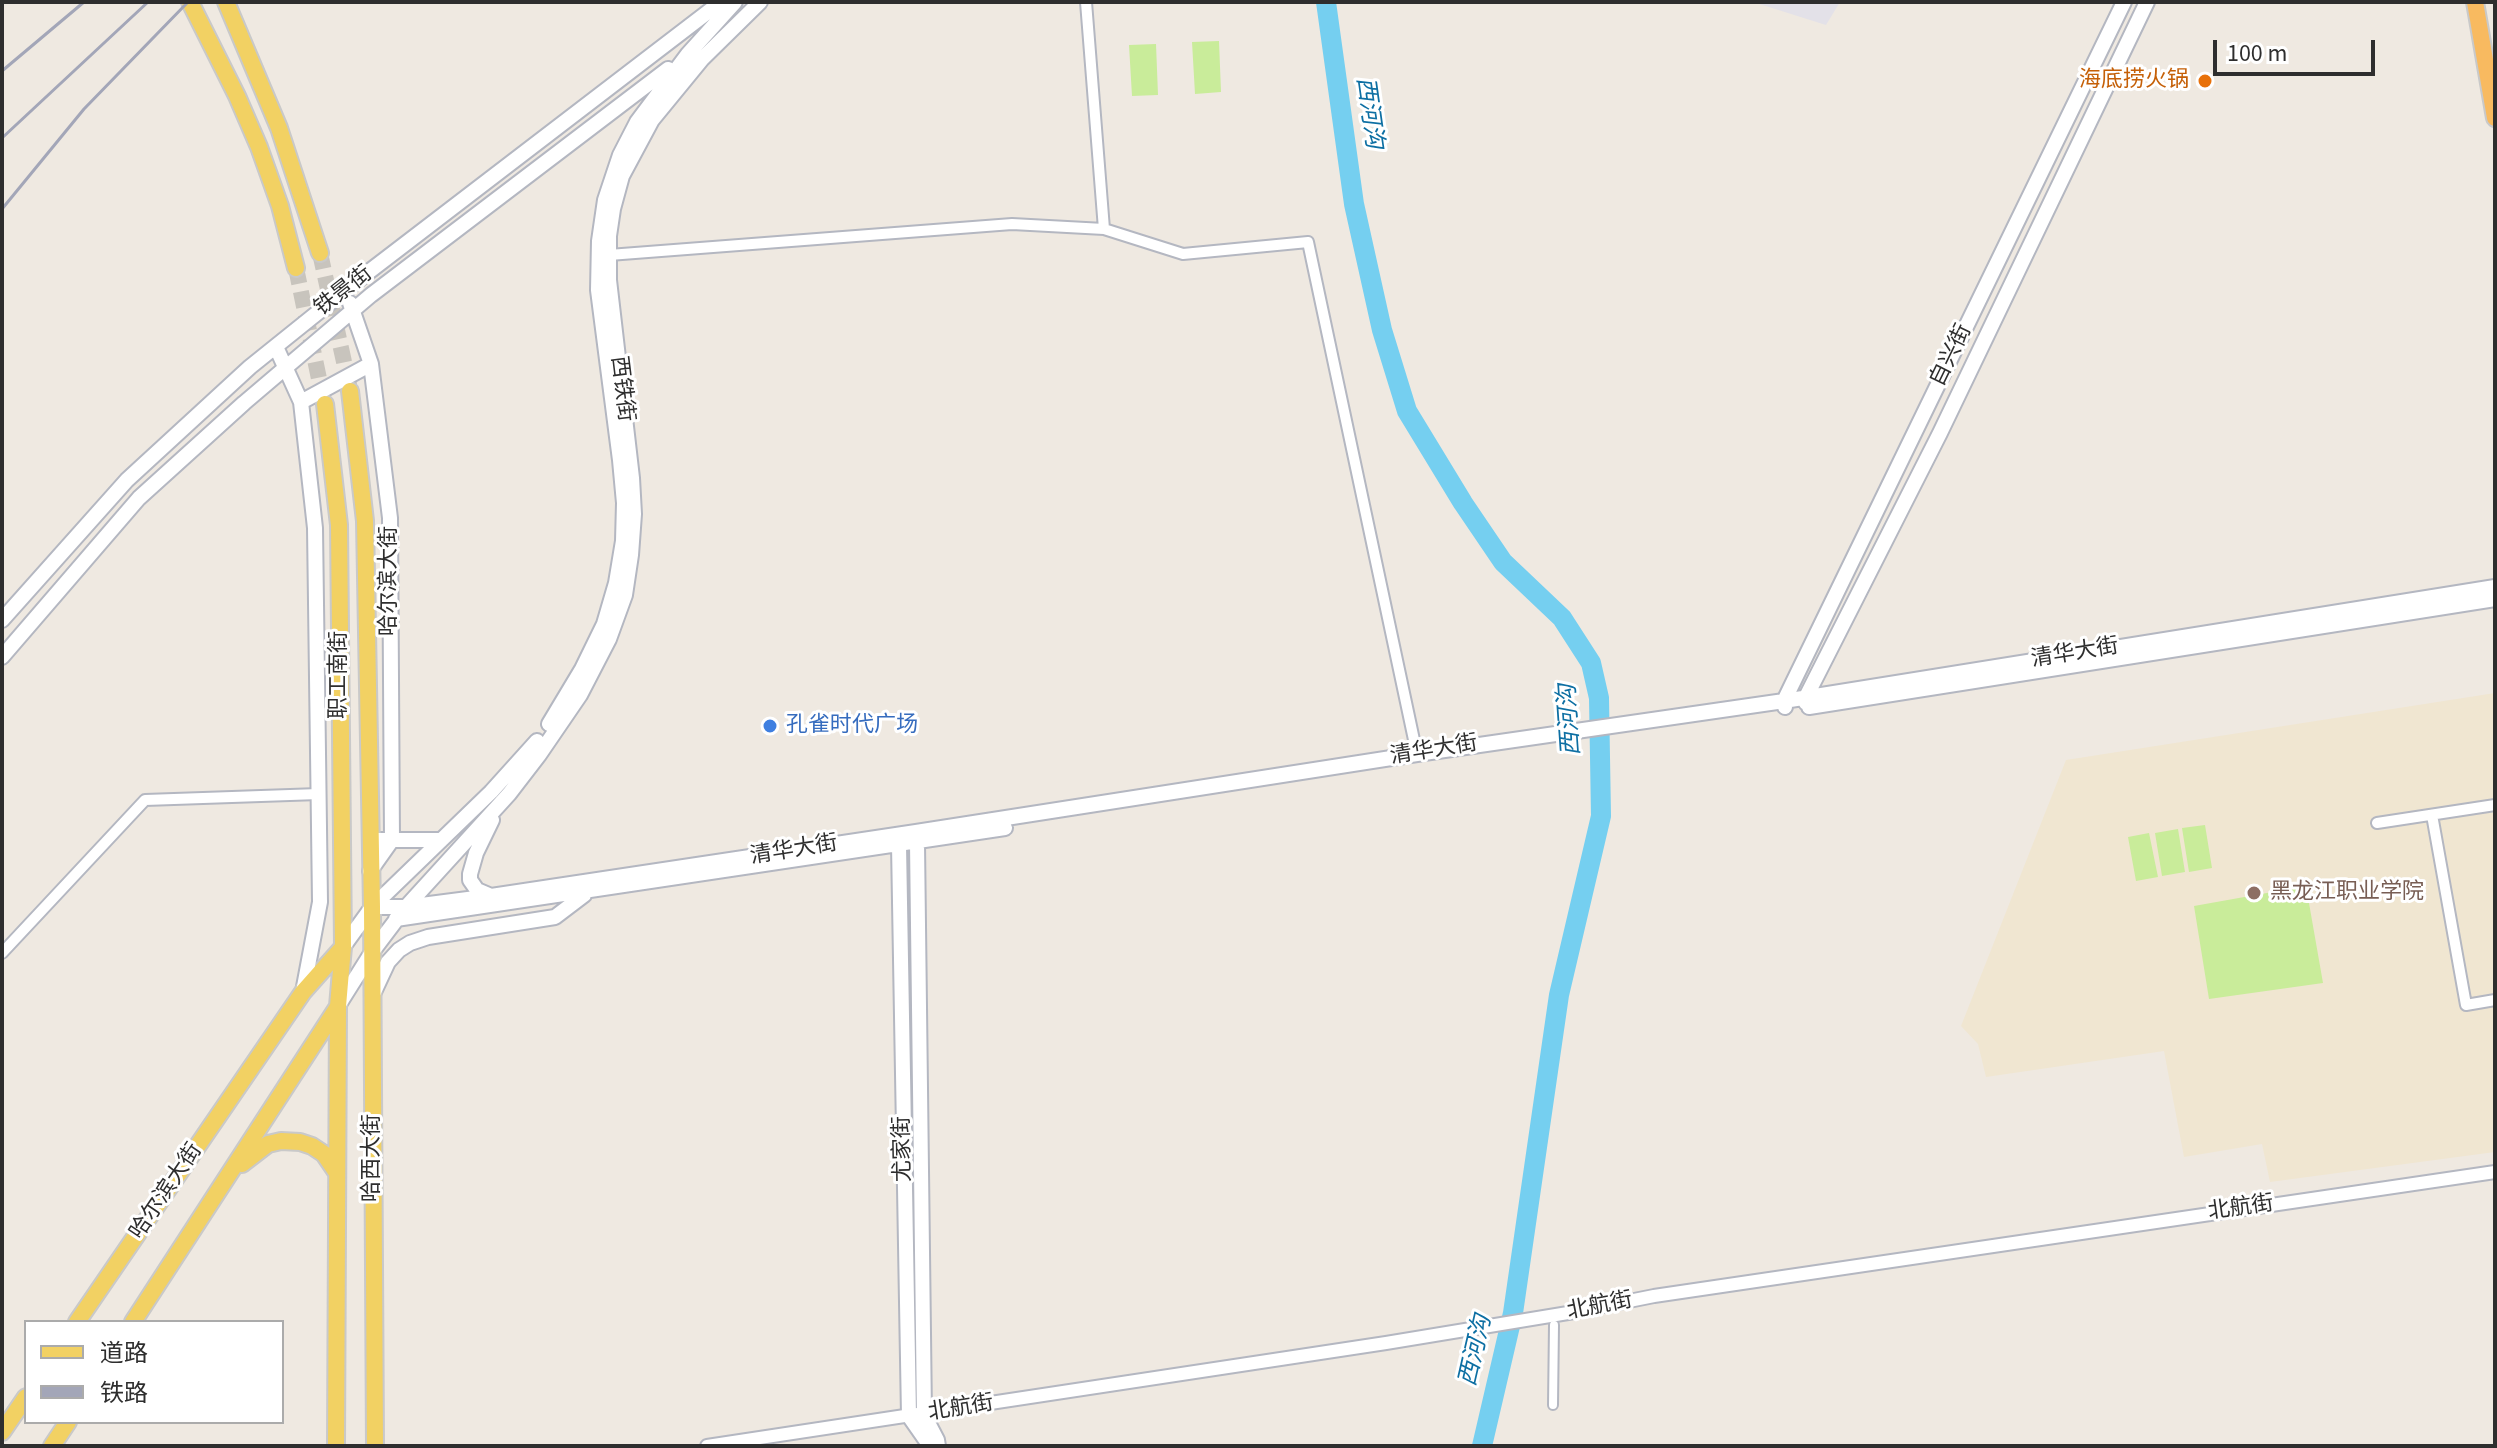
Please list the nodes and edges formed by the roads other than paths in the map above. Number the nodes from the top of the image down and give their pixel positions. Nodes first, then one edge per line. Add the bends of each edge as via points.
1 (190, 2) edge
2 (226, 2) edge
3 (721, 2) edge
4 (735, 2) edge
5 (758, 2) edge
6 (1086, 2) edge
7 (2124, 2) edge
8 (2147, 2) edge
9 (2475, 2) edge
10 (688, 54) junction
11 (2495, 118) edge
12 (1104, 229) junction
13 (320, 253) tunnel mouth
14 (609, 255) junction
15 (296, 268) tunnel mouth
16 (346, 290) junction
17 (353, 311) junction
18 (276, 347) junction
19 (371, 364) junction
20 (285, 369) junction
21 (350, 391) tunnel mouth
22 (301, 402) junction
23 (325, 404) tunnel mouth
24 (2495, 587) edge
25 (2495, 599) edge
26 (2, 620) edge
27 (2, 657) edge
28 (1806, 702) junction
29 (1785, 705) junction
30 (1500, 746) junction
31 (1417, 754) junction
32 (319, 794) junction
33 (500, 796) junction
34 (2495, 805) edge
35 (2432, 815) junction
36 (2377, 823) dead end
37 (371, 840) junction
38 (392, 840) junction
39 (439, 840) junction
40 (917, 843) junction
41 (899, 845) junction
42 (370, 871) junction
43 (591, 892) junction
44 (491, 896) junction
45 (372, 907) junction
46 (406, 907) junction
47 (396, 919) junction
48 (343, 947) junction
49 (372, 952) junction
50 (2, 953) edge
51 (303, 992) junction
52 (372, 1000) junction
53 (2495, 1000) edge
54 (338, 1006) junction
55 (2495, 1172) edge
56 (231, 1173) junction
57 (337, 1173) junction
58 (78, 1320) edge
59 (134, 1320) edge
60 (1554, 1325) dead end
61 (24, 1400) edge
62 (1553, 1405) dead end
63 (916, 1416) junction
64 (67, 1424) edge
65 (2, 1432) edge
66 (52, 1446) edge
67 (336, 1446) edge
68 (375, 1446) edge
69 (707, 1446) edge
70 (930, 1446) edge
71 (938, 1446) edge

1 - 15 main road via 259,147
2 - 13 main road via 279,128
3 - 16 main road, 铁景街
4 - 10 main road, 西铁街
5 - 10 main road
5 - 14 main road, 西铁街 via 680,84 642,137 622,176 610,223
6 - 12 street
7 - 29 main road, 自兴街
8 - 28 main road, 自兴街
9 - 11 highway
10 - 17 main road, 铁景街
10 - 33 main road, 西铁街 via 629,135 601,220 598,290 624,503 611,602 567,697
12 - 14 street via 1012,224
12 - 31 street via 1183,254 1308,242
14 - 33 main road, 西铁街 via 634,494 625,595 580,695
16 - 17 main road, 哈尔滨大街
16 - 18 main road, 铁景街
17 - 19 main road, 哈尔滨大街
17 - 20 main road, 铁景街
18 - 20 main road
18 - 26 main road, 铁景街 via 127,480
19 - 22 main road
19 - 38 main road, 哈尔滨大街 via 390,518
20 - 22 main road
20 - 27 main road, 铁景街 via 139,498
21 - 37 main road, 职工南街 via 365,521
22 - 32 main road via 315,528
23 - 48 main road, 职工南街 via 339,525
24 - 28 main road, 清华大街
25 - 28 main road, 清华大街
28 - 29 main road, 清华大街
29 - 30 main road, 清华大街
30 - 31 main road, 清华大街
30 - 40 main road, 清华大街
31 - 44 main road, 清华大街
32 - 50 street via 145,800
32 - 51 main road via 320,902
33 - 39 main road
33 - 44 main road via 470,874 477,890
33 - 46 main road
34 - 35 street
35 - 36 street
35 - 53 street via 2466,1005
37 - 38 main road
37 - 42 main road, 职工南街
38 - 39 main road
38 - 42 main road
39 - 45 main road
40 - 41 main road, 清华大街
40 - 63 main road, 尤家街
41 - 43 main road, 清华大街
41 - 63 main road, 尤家街
42 - 45 main road, 哈西大街
43 - 47 main road, 清华大街
43 - 52 main road via 555,917 410,943 384,968
44 - 46 main road, 清华大街
45 - 46 main road, 清华大街
45 - 48 main road
45 - 49 main road, 哈西大街
46 - 47 main road
47 - 49 main road
48 - 51 main road, 哈尔滨大街
48 - 54 main road, 哈西大街
49 - 52 main road, 哈西大街
49 - 54 main road
51 - 58 main road, 哈尔滨大街
52 - 68 main road, 哈西大街
54 - 56 main road, 哈尔滨大街
54 - 57 main road, 哈西大街
55 - 63 street, 北航街 via 1654,1296
56 - 57 main road via 268,1144 281,1141 312,1146
56 - 59 main road, 哈尔滨大街
57 - 67 main road, 哈西大街
60 - 62 street
61 - 65 main road
63 - 69 street, 北航街
63 - 70 main road
63 - 71 main road, 尤家街
64 - 66 main road

